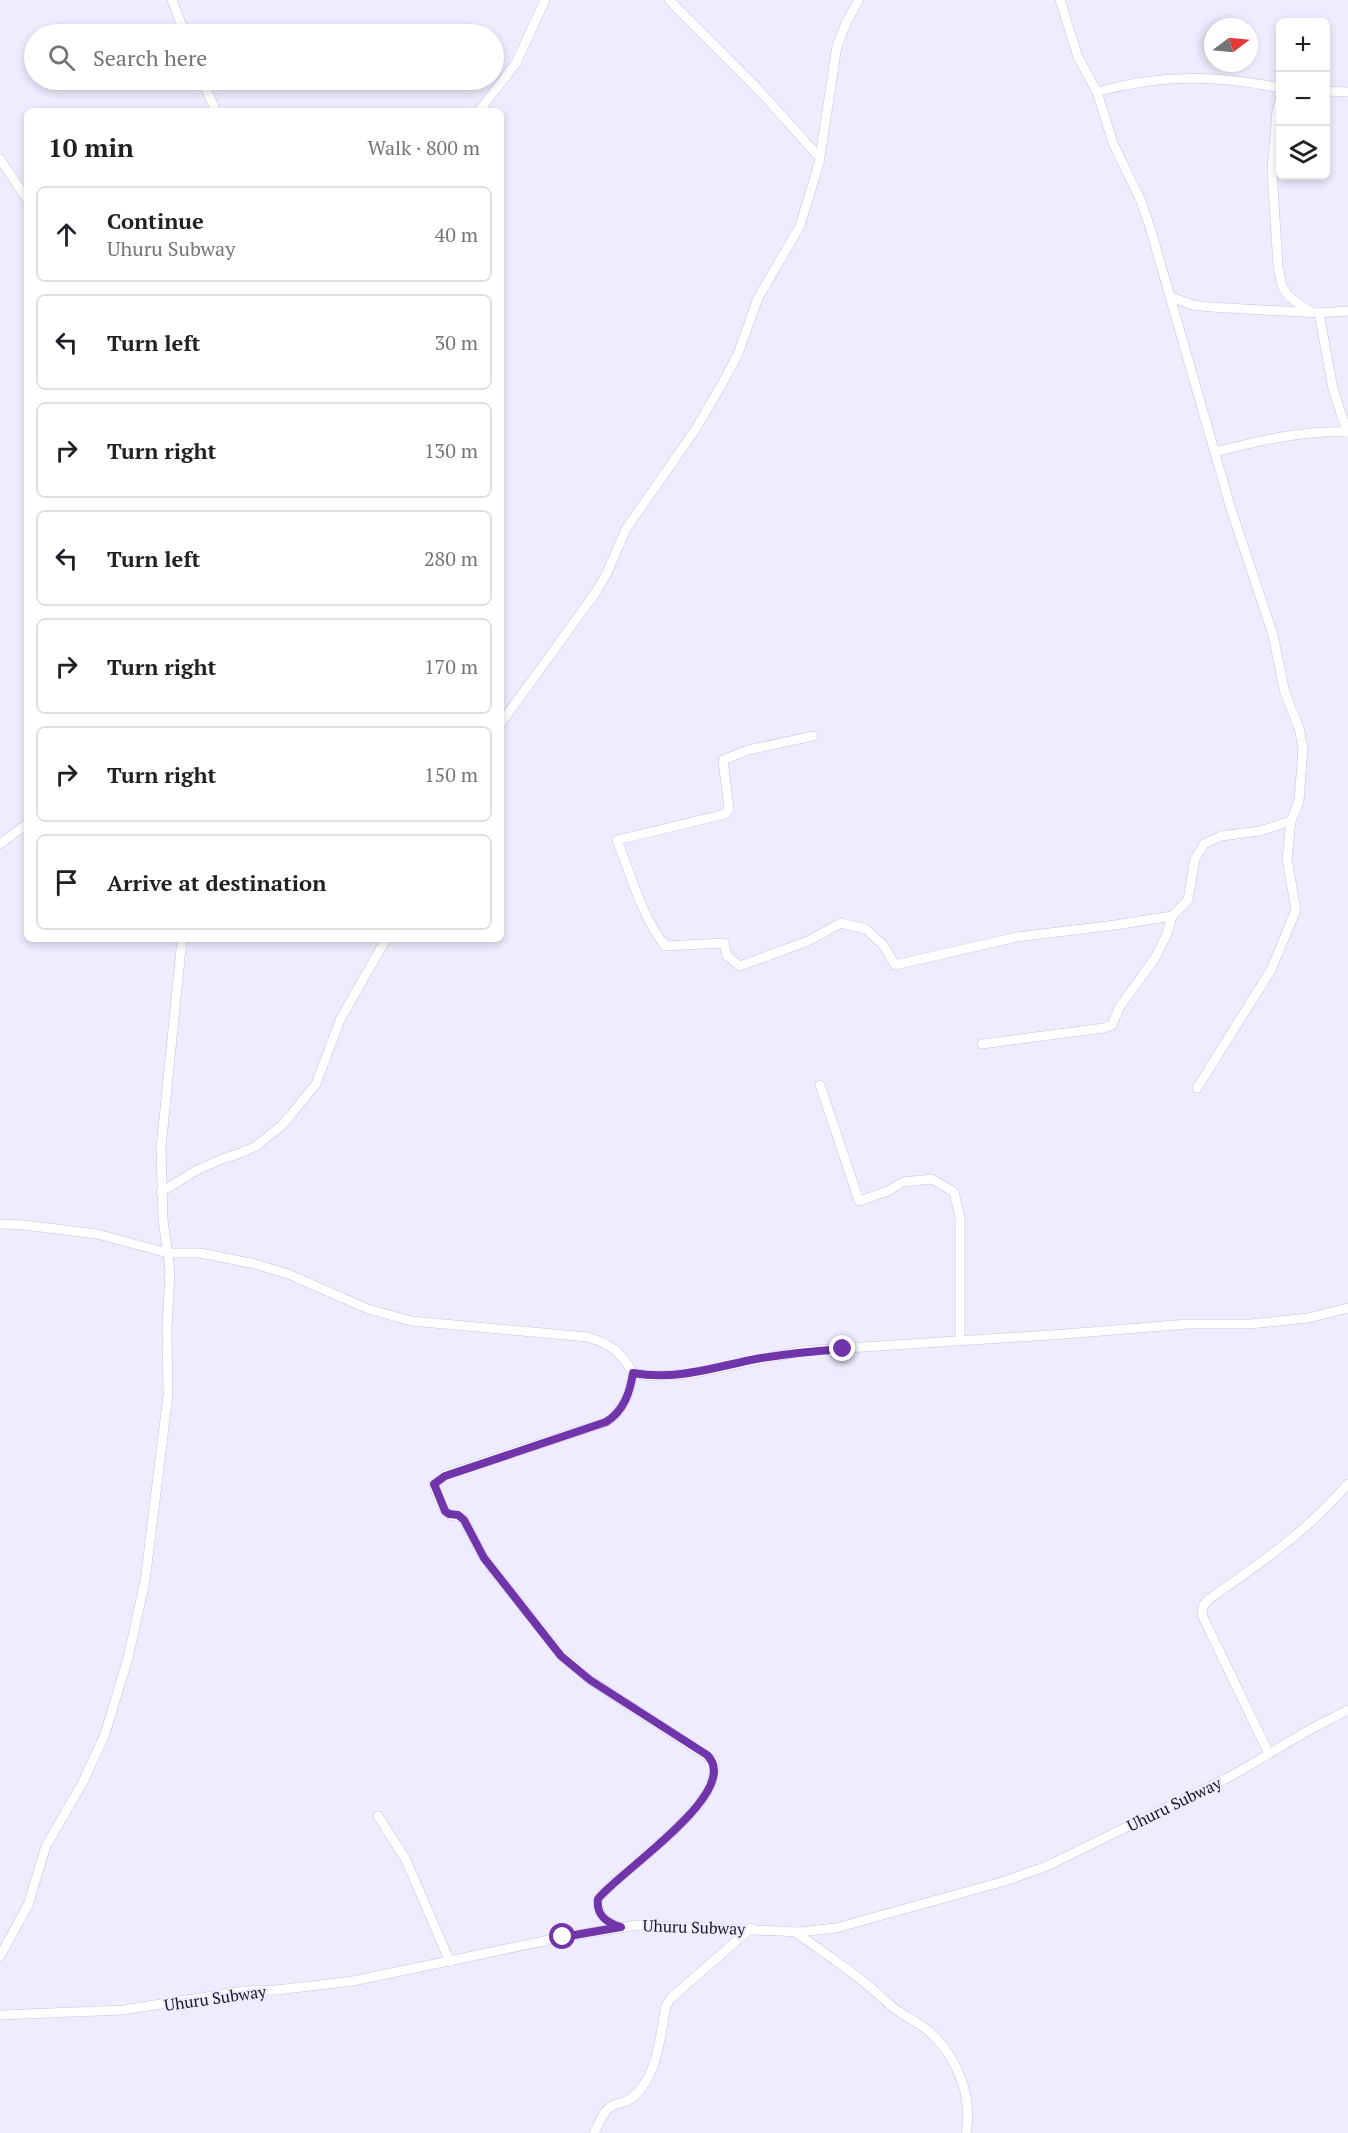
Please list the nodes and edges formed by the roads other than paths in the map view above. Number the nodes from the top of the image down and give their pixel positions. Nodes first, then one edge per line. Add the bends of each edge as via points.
1 (172, 0) edge
2 (545, 0) edge
3 (670, 0) edge
4 (859, 0) edge
5 (1059, 0) edge
6 (181, 24) edge
7 (504, 79) edge
8 (1276, 87) edge
9 (207, 90) edge
10 (495, 90) edge
11 (1096, 92) junction
12 (1330, 92) edge
13 (1348, 92) edge
14 (215, 108) edge
15 (481, 108) edge
16 (1276, 123) edge
17 (820, 158) junction
18 (0, 159) edge
19 (24, 195) edge
20 (1171, 297) junction
21 (1348, 311) edge
22 (1315, 313) junction
23 (1348, 432) edge
24 (1214, 452) junction
25 (504, 719) edge
26 (813, 736) dead end
27 (1292, 821) junction
28 (24, 826) edge
29 (0, 844) edge
30 (1172, 916) junction
31 (182, 942) edge
32 (384, 942) edge
33 (982, 1044) dead end
34 (820, 1085) dead end
35 (1197, 1088) dead end
36 (162, 1192) junction
37 (0, 1224) edge
38 (168, 1253) junction
39 (1348, 1308) edge
40 (960, 1341) junction
41 (633, 1373) junction
42 (1348, 1484) edge
43 (1348, 1710) edge
44 (1269, 1754) junction
45 (378, 1816) dead end
46 (621, 1927) junction
47 (751, 1928) junction
48 (795, 1932) junction
49 (0, 1956) edge
50 (450, 1962) junction
51 (0, 2015) edge
52 (594, 2133) edge
53 (966, 2133) edge

1 - 6 street
2 - 7 street via 516,63
3 - 17 street
4 - 17 street via 837,46
5 - 11 street via 1078,57
8 - 11 street via 1242,81 1173,78
9 - 14 street
10 - 15 street
11 - 20 street via 1113,143 1147,219
12 - 13 street
16 - 22 street via 1272,170 1282,286 1287,296
17 - 25 street via 800,226 758,298 738,354 717,394 626,529 596,592
18 - 19 street
20 - 22 street via 1210,308
20 - 24 street
21 - 22 street
22 - 23 street
23 - 24 street via 1283,435
24 - 27 street via 1269,619 1285,693 1301,736 1304,758 1299,801
26 - 30 street via 748,750 723,760 729,809 725,814 617,840 646,915 665,946 724,943 727,956 740,966 808,941 841,923 866,929 884,946 895,964 1017,937
27 - 30 street via 1260,831 1221,836 1204,844 1195,859 1188,900
27 - 35 street via 1287,859 1296,910 1271,970
28 - 29 street
30 - 33 street via 1165,940 1119,1008 1112,1025
31 - 36 street via 162,1142
32 - 36 street via 340,1020 316,1084 290,1116 256,1146 197,1170
34 - 40 street via 859,1201 903,1182 933,1179 954,1192 960,1218
36 - 38 street
37 - 38 street via 98,1234
38 - 41 street via 201,1253 255,1264 398,1319 604,1341 617,1350
38 - 49 street via 168,1395 139,1612 105,1734 46,1846 28,1905
39 - 40 street via 1308,1318 1250,1324 1188,1324
40 - 41 street via 802,1351 689,1374
41 - 46 street via 623,1406 606,1422 445,1476 434,1484 445,1511 464,1520 484,1558 561,1656 590,1680 712,1760 714,1777 703,1799 598,1899 604,1920
42 - 44 street via 1292,1540 1203,1606 1202,1615
43 - 44 street, Uhuru Subway
44 - 48 street, Uhuru Subway via 1086,1848 1030,1872 836,1928
45 - 50 street via 406,1860
46 - 47 street, Uhuru Subway via 656,1924
46 - 50 street, Uhuru Subway
47 - 48 street, Uhuru Subway
47 - 52 street via 670,1999 646,2082 634,2097 607,2109
48 - 53 street via 934,2035 961,2079
50 - 51 street, Uhuru Subway via 353,1981 244,1991 151,2007

